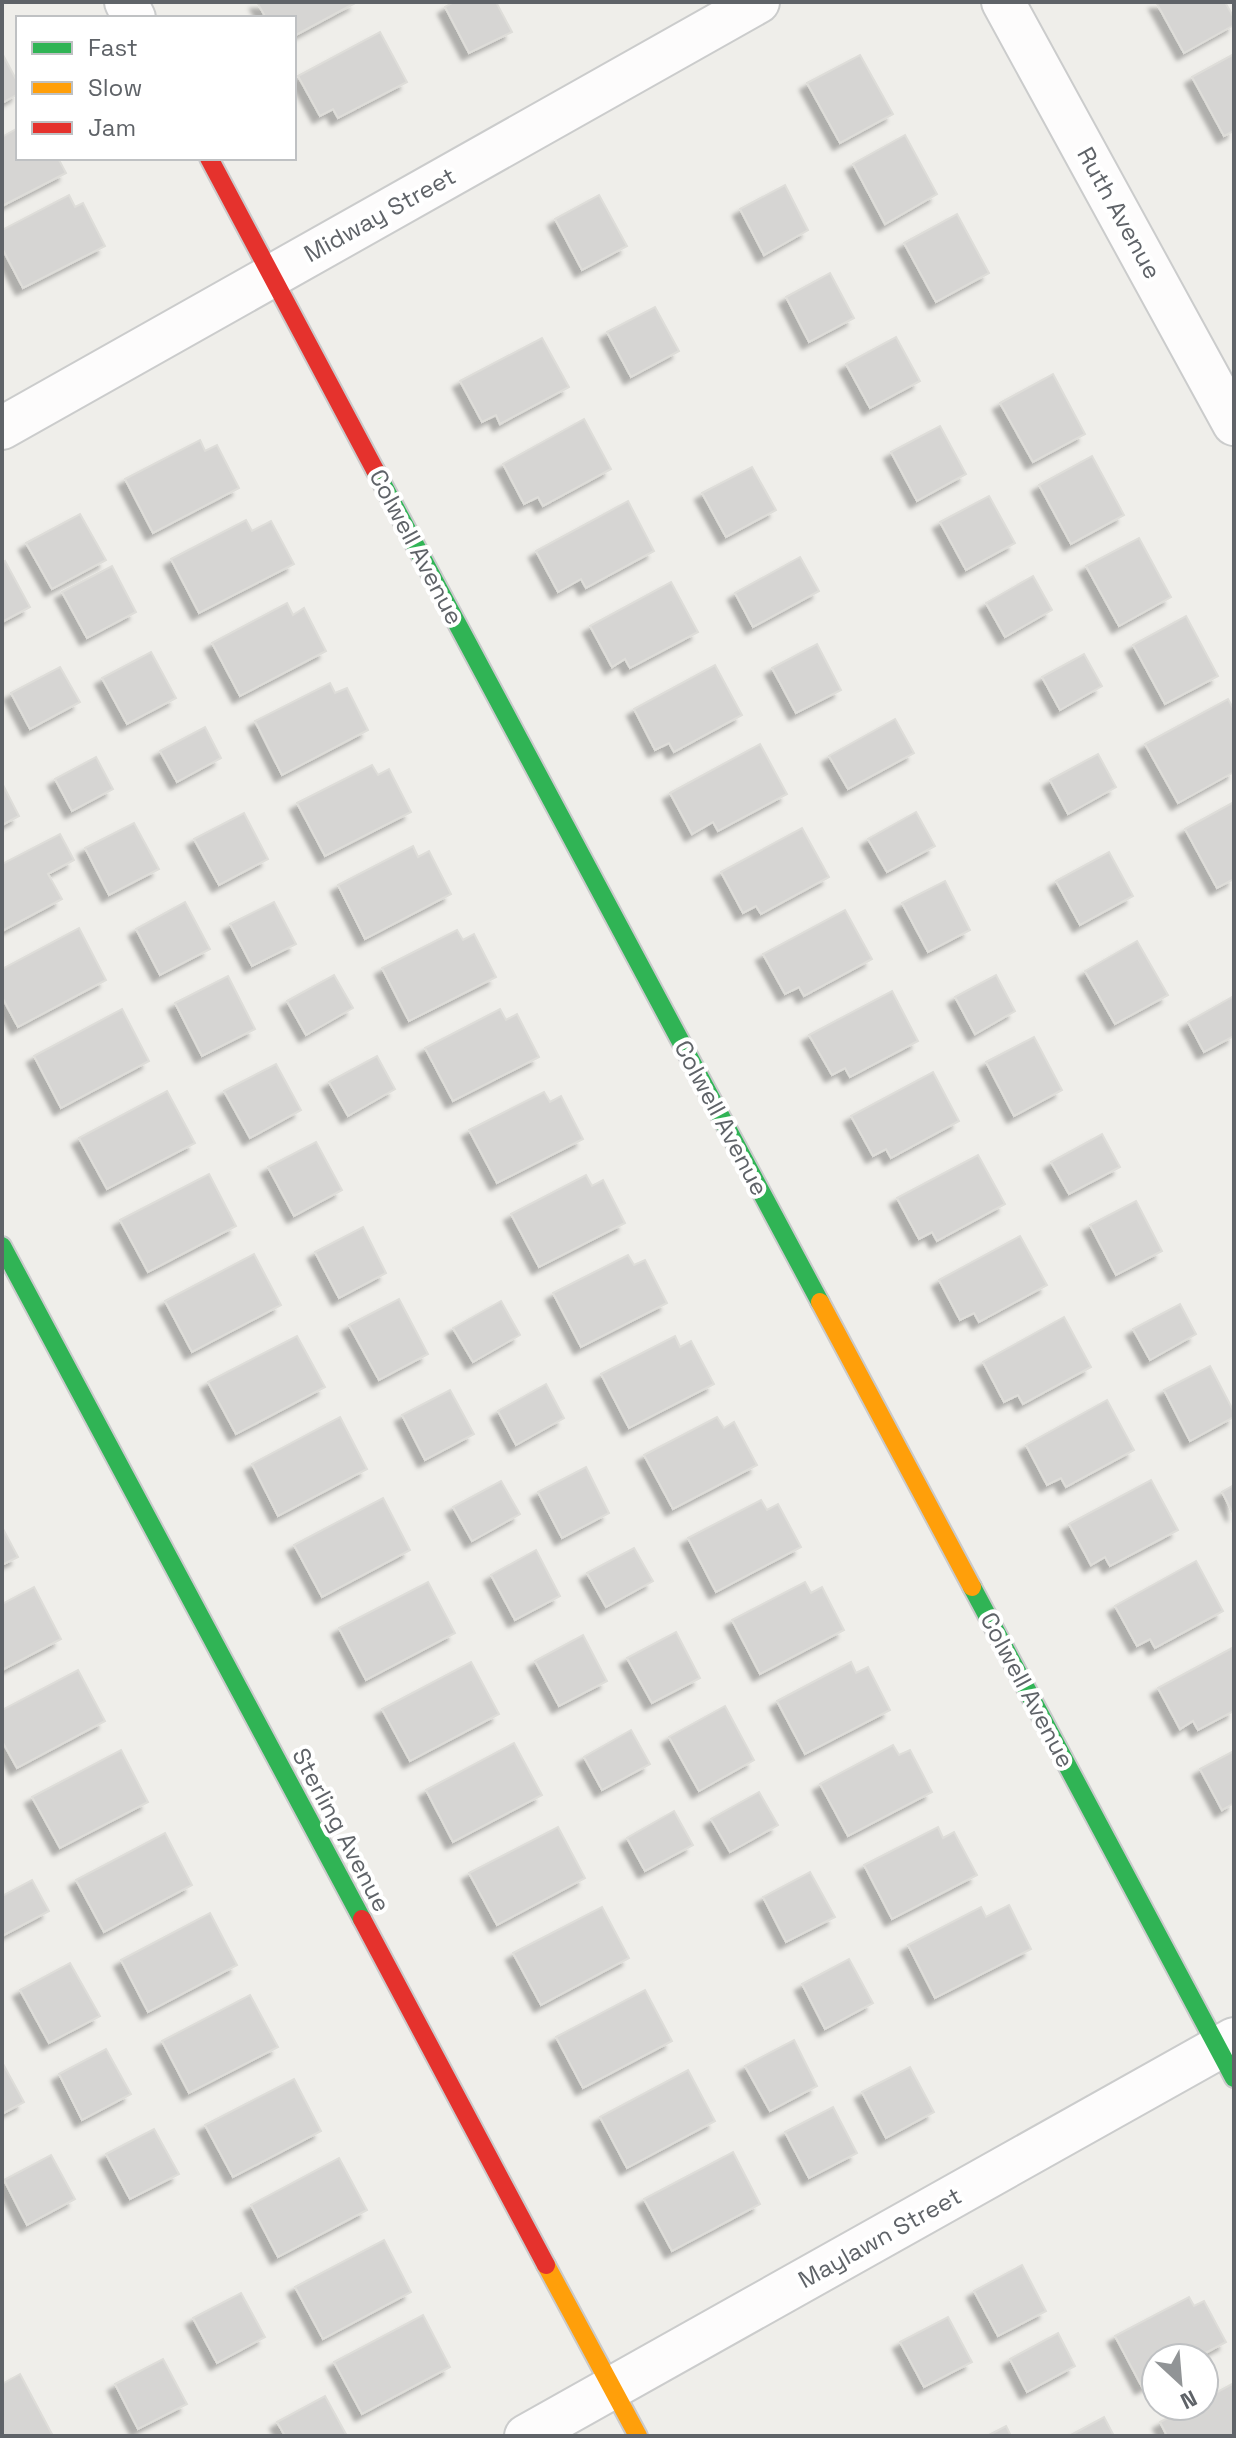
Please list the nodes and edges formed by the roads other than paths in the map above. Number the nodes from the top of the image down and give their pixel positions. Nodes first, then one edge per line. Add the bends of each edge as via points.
1 (758, 2) edge
2 (1003, 2) edge
3 (210, 160) edge
4 (271, 276) junction
5 (1234, 424) edge
6 (2, 428) edge
7 (2, 1246) edge
8 (1229, 2055) edge
9 (612, 2388) junction
10 (526, 2436) edge
11 (638, 2436) edge

1 - 4 street, Midway Street
2 - 5 street, Ruth Avenue
3 - 4 street, Colwell Avenue
4 - 6 street, Midway Street
4 - 8 street, Colwell Avenue
7 - 9 street, Sterling Avenue
8 - 9 street, Maylawn Street
9 - 10 street, Maylawn Street
9 - 11 street, Sterling Avenue

